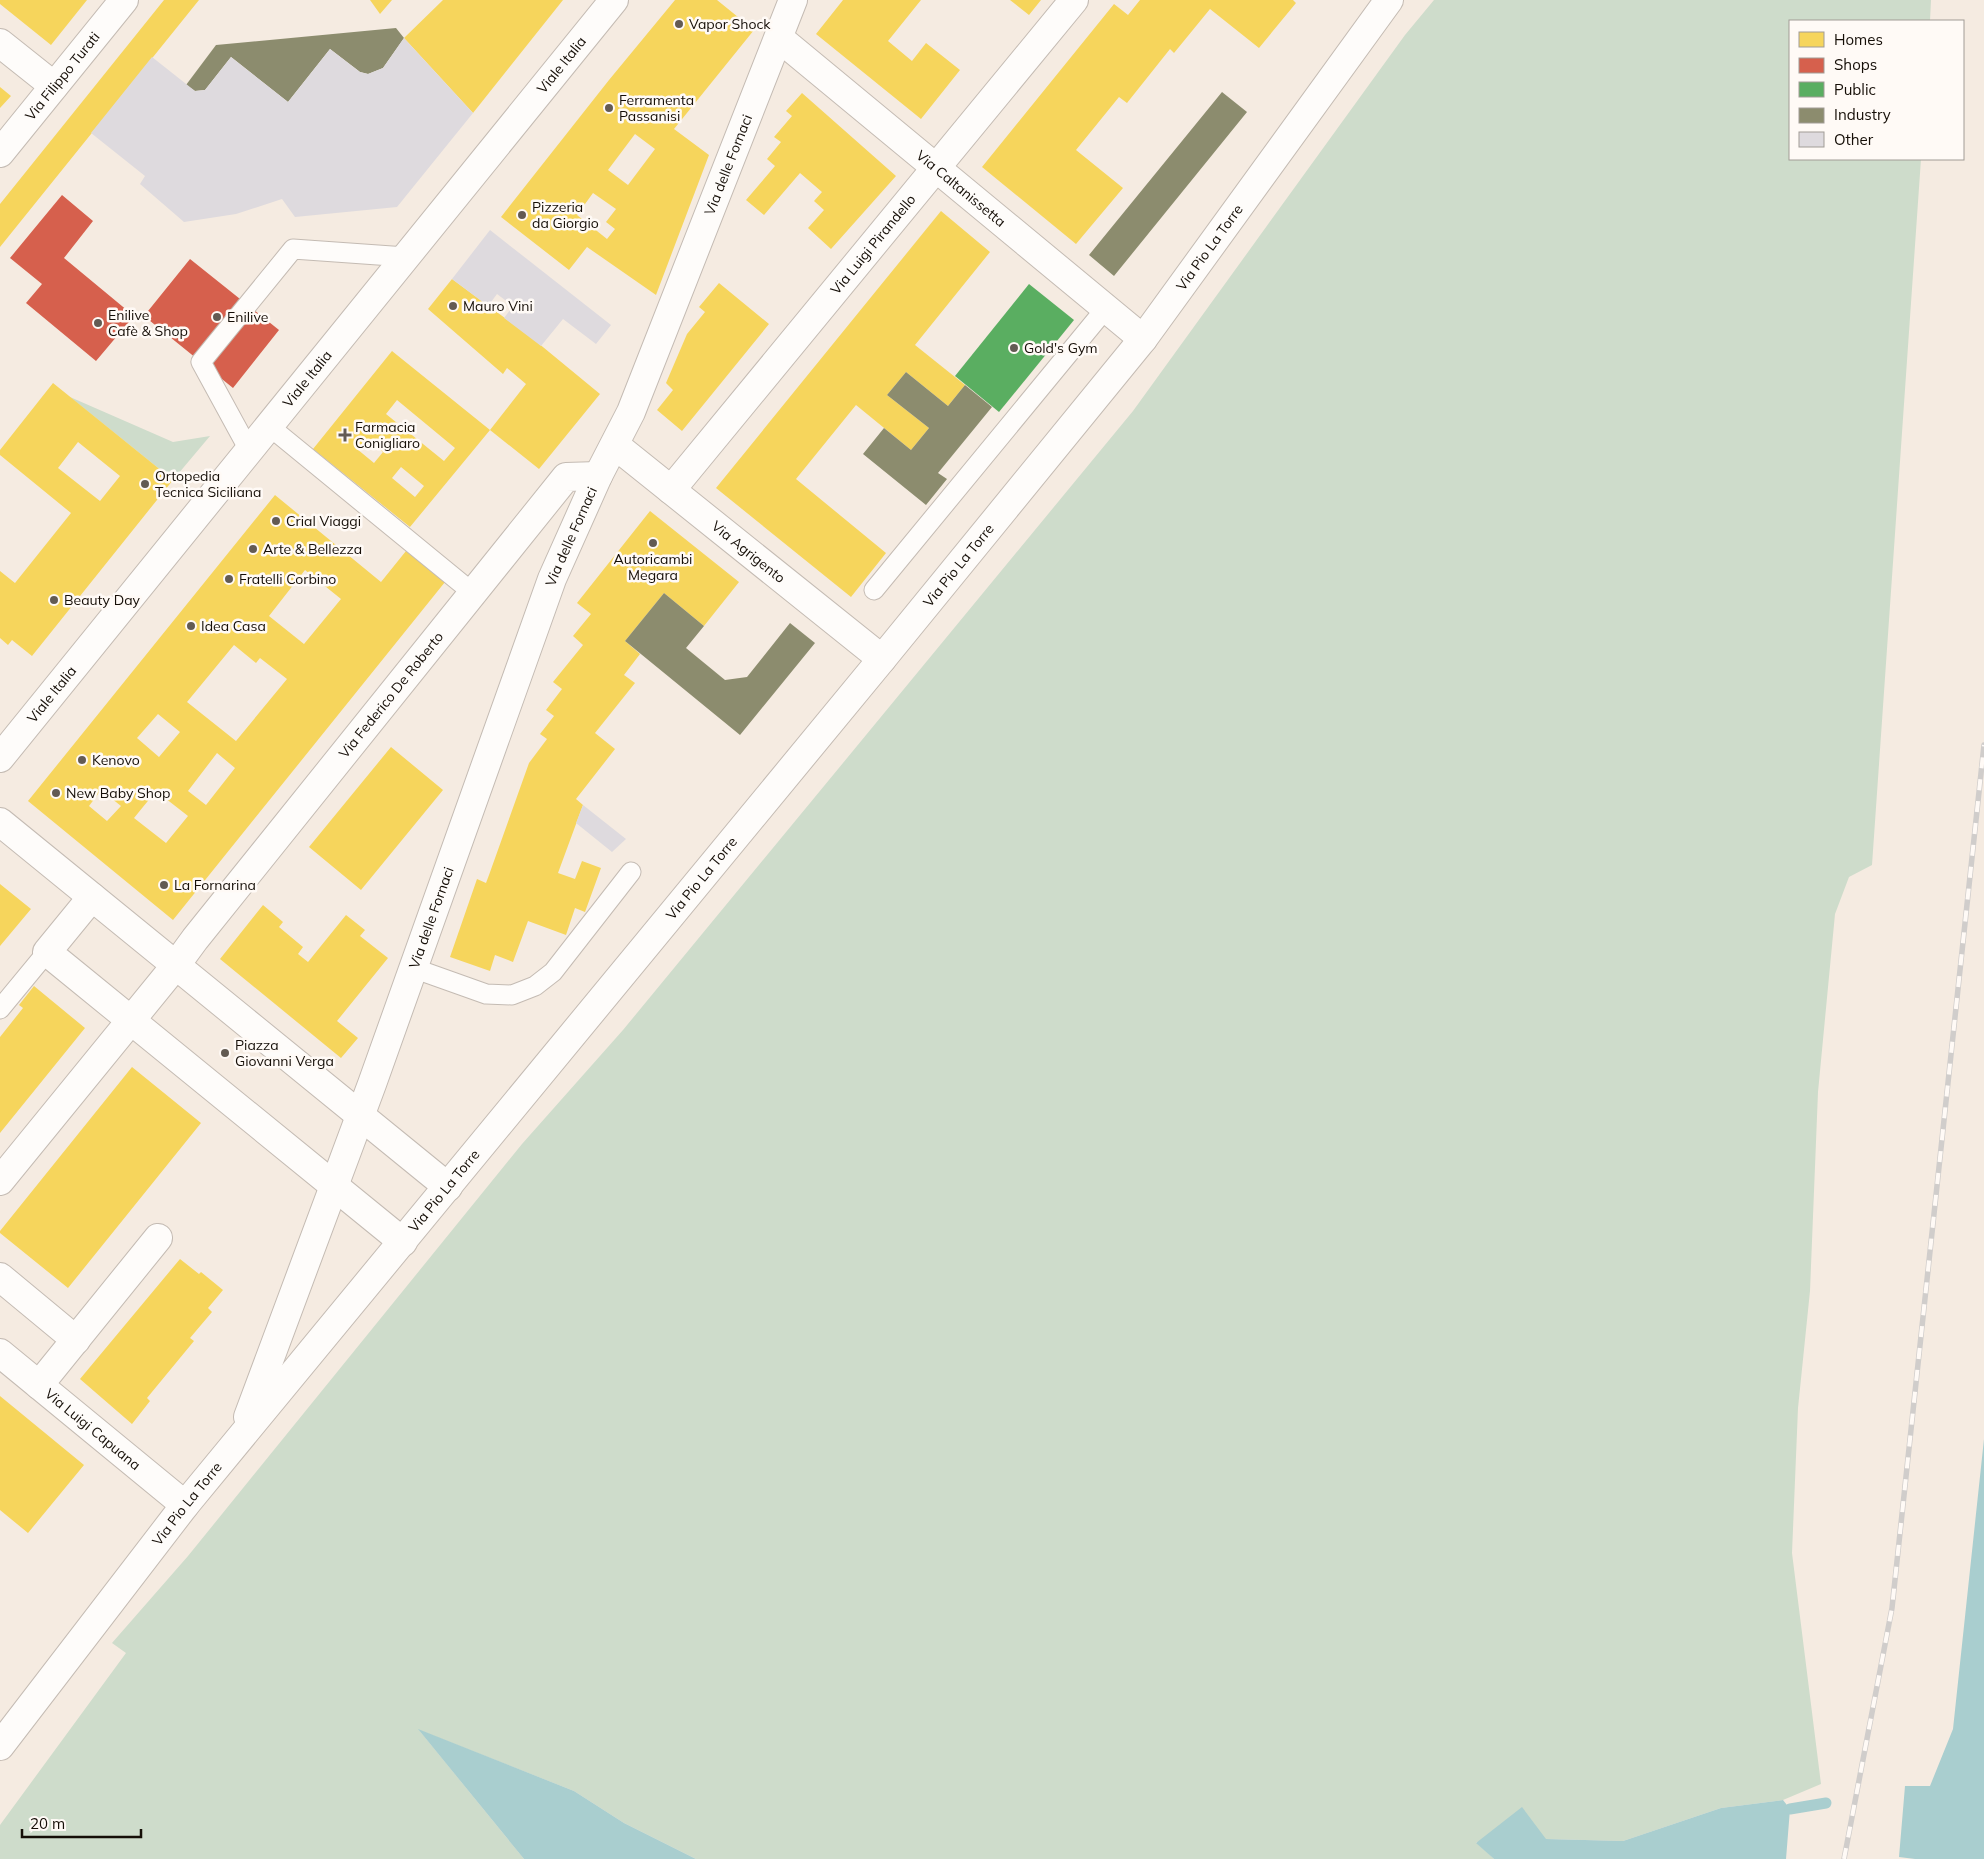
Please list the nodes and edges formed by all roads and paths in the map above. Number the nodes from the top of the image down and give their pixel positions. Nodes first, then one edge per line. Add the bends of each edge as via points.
1 (124, 0) edge
2 (614, 0) edge
3 (793, 0) edge
4 (1074, 0) edge
5 (1381, 3) edge
6 (779, 38) junction
7 (0, 43) edge
8 (54, 86) junction
9 (0, 153) edge
10 (936, 168) junction
11 (406, 257) junction
12 (1106, 308) junction
13 (1143, 338) junction
14 (269, 426) junction
15 (615, 445) junction
16 (250, 450) junction
17 (598, 476) junction
18 (671, 490) junction
19 (874, 590) dead end
20 (473, 593) junction
21 (882, 659) junction
22 (0, 758) edge
23 (0, 822) edge
24 (631, 872) dead end
25 (92, 897) junction
26 (47, 952) junction
27 (176, 965) junction
28 (414, 968) junction
29 (0, 1009) edge
30 (131, 1020) junction
31 (360, 1116) junction
32 (0, 1181) edge
33 (334, 1186) junction
34 (448, 1187) junction
35 (158, 1238) dead end
36 (402, 1242) junction
37 (0, 1277) edge
38 (76, 1340) junction
39 (0, 1353) edge
40 (39, 1385) junction
41 (241, 1437) junction
42 (185, 1505) junction
43 (0, 1746) edge

1 - 8 street, Via Filippo Turati
2 - 11 street, Viale Italia
3 - 6 street, Via delle Fornaci
4 - 10 street, Via Luigi Pirandello
5 - 13 street, Via Pio La Torre
6 - 10 street, Via Caltanissetta
6 - 15 street, Via delle Fornaci via 631,412
7 - 8 street
8 - 9 street, Via Filippo Turati
10 - 12 street, Via Caltanissetta
10 - 18 street, Via Luigi Pirandello
11 - 14 street, Viale Italia
11 - 16 lane via 293,249 207,354 201,362
12 - 13 street, Via Caltanissetta
12 - 19 lane
13 - 21 street, Via Pio La Torre
14 - 16 street, Viale Italia
14 - 20 lane
15 - 17 street, Via delle Fornaci
15 - 18 street, Via Agrigento
16 - 22 street, Viale Italia
17 - 20 street, Via Federico De Roberto via 566,477
17 - 28 street, Via delle Fornaci via 552,578
18 - 21 street, Via Agrigento
20 - 27 street, Via Federico De Roberto
21 - 34 street, Via Pio La Torre
23 - 25 street
24 - 28 lane via 553,972 535,986 512,995 486,994
25 - 26 street
25 - 27 street
26 - 29 lane
26 - 30 street
27 - 30 street, Via Federico De Roberto
27 - 31 street
28 - 31 street, Via delle Fornaci
30 - 32 street, Via Federico De Roberto
30 - 33 street
31 - 33 street, Via delle Fornaci
31 - 34 street
33 - 36 street
33 - 41 street, Via delle Fornaci
34 - 36 street, Via Pio La Torre
35 - 38 street
36 - 41 street, Via Pio La Torre
37 - 38 street
38 - 40 street
39 - 40 street, Via Luigi Capuana
40 - 42 street, Via Luigi Capuana
41 - 42 street, Via Pio La Torre
42 - 43 street, Via Pio La Torre

